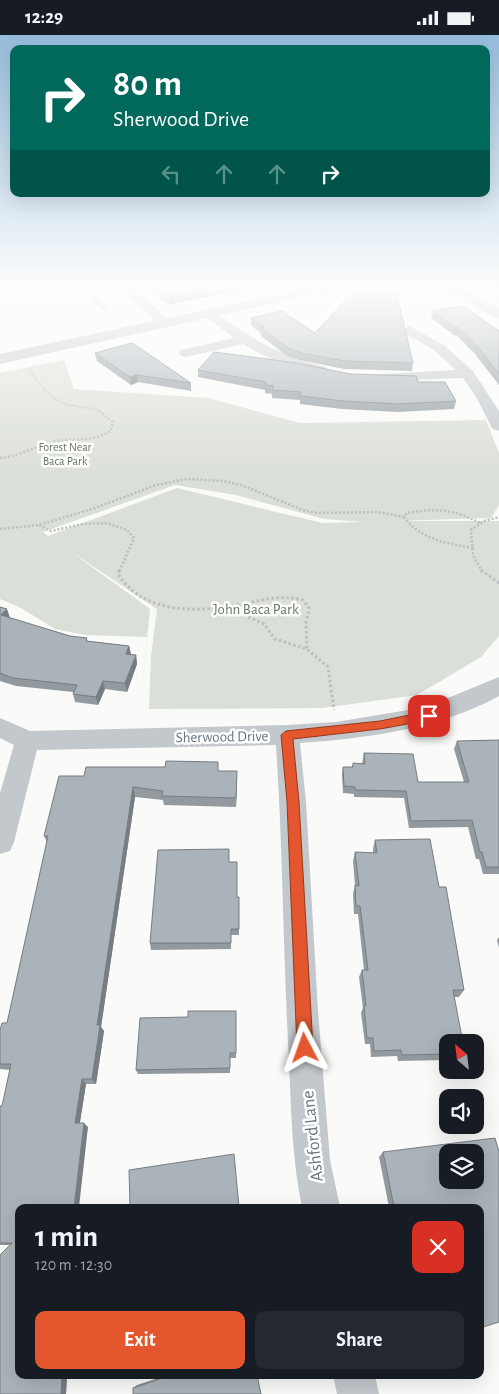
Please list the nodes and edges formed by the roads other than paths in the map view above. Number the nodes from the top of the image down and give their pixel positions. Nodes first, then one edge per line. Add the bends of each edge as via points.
1 (34, 351) edge
2 (193, 351) edge
3 (263, 351) edge
4 (446, 351) edge
5 (186, 353) dead end
6 (0, 359) edge
7 (332, 373) edge
8 (468, 374) junction
9 (374, 377) edge
10 (499, 425) edge
11 (499, 685) edge
12 (0, 727) edge
13 (286, 735) junction
14 (27, 741) junction
15 (0, 842) edge
16 (320, 1204) edge
17 (355, 1379) edge
18 (358, 1394) edge

1 - 6 street
2 - 5 street
3 - 7 street
4 - 8 street
8 - 9 street
8 - 10 street
11 - 13 street, Sherwood Drive via 429,716 336,731
12 - 14 street, Sherwood Drive
13 - 14 street, Sherwood Drive
13 - 16 street, Ashford Lane via 293,802 312,1161
14 - 15 street
17 - 18 street

